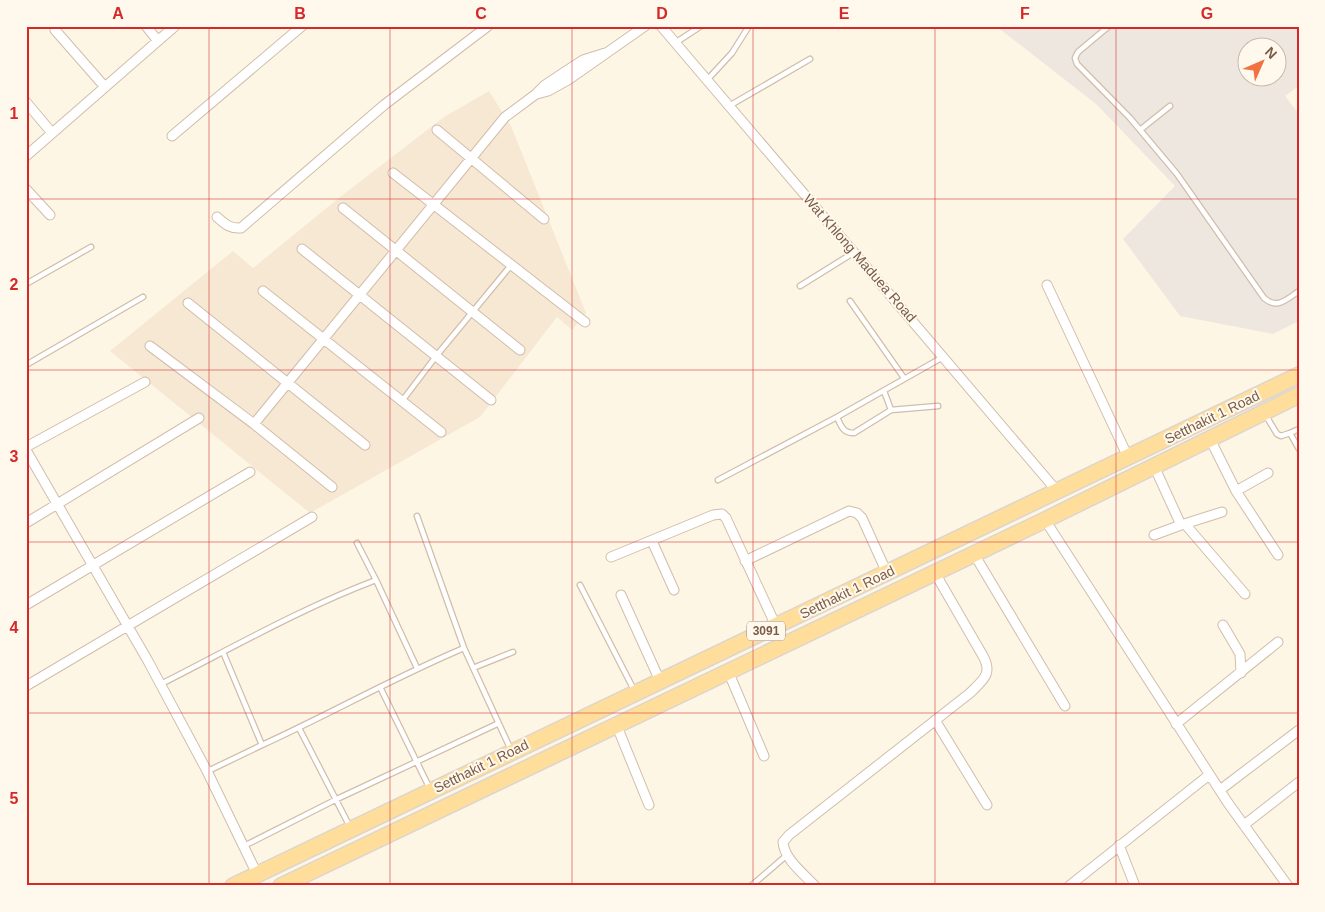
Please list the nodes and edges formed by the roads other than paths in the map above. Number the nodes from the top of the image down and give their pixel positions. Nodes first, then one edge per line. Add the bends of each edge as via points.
1 (146, 26) edge
2 (175, 26) edge
3 (302, 26) edge
4 (488, 26) edge
5 (645, 26) edge
6 (661, 26) edge
7 (701, 26) edge
8 (749, 26) edge
9 (1109, 26) edge
10 (55, 30) dead end
11 (158, 41) junction
12 (675, 42) junction
13 (810, 59) dead end
14 (707, 80) junction
15 (105, 87) junction
16 (26, 102) edge
17 (729, 106) junction
18 (1170, 106) dead end
19 (437, 130) dead end
20 (1140, 130) junction
21 (52, 133) junction
22 (172, 136) dead end
23 (26, 156) edge
24 (471, 160) junction
25 (393, 173) dead end
26 (26, 189) edge
27 (434, 204) junction
28 (343, 208) dead end
29 (50, 215) dead end
30 (217, 216) dead end
31 (544, 218) dead end
32 (91, 247) dead end
33 (302, 249) dead end
34 (396, 250) junction
35 (855, 252) junction
36 (512, 264) junction
37 (26, 284) edge
38 (1047, 285) dead end
39 (800, 286) dead end
40 (263, 291) dead end
41 (1299, 291) edge
42 (360, 294) junction
43 (143, 297) dead end
44 (850, 301) dead end
45 (188, 303) dead end
46 (472, 311) junction
47 (585, 322) dead end
48 (324, 340) junction
49 (150, 346) dead end
50 (520, 350) dead end
51 (437, 355) junction
52 (944, 357) junction
53 (26, 364) edge
54 (1299, 375) edge
55 (904, 378) junction
56 (145, 382) dead end
57 (288, 383) junction
58 (884, 391) junction
59 (1299, 395) edge
60 (402, 400) junction
61 (491, 400) dead end
62 (938, 406) dead end
63 (891, 410) junction
64 (1264, 412) junction
65 (837, 417) junction
66 (199, 418) dead end
67 (254, 424) junction
68 (1299, 429) edge
69 (441, 432) dead end
70 (1290, 433) junction
71 (1210, 439) junction
72 (365, 446) dead end
73 (26, 449) edge
74 (1299, 449) edge
75 (1128, 457) junction
76 (1154, 466) junction
77 (250, 472) dead end
78 (1268, 473) dead end
79 (718, 480) dead end
80 (332, 487) dead end
81 (1057, 491) junction
82 (1236, 491) junction
83 (57, 504) junction
84 (1222, 512) dead end
85 (418, 516) dead end
86 (312, 517) dead end
87 (1045, 520) junction
88 (26, 523) edge
89 (1183, 525) junction
90 (1154, 535) dead end
91 (652, 541) junction
92 (358, 543) dead end
93 (974, 554) junction
94 (1278, 555) dead end
95 (612, 557) dead end
96 (745, 560) junction
97 (93, 565) junction
98 (887, 573) junction
99 (934, 573) junction
100 (376, 580) junction
101 (580, 585) dead end
102 (674, 590) dead end
103 (1245, 594) dead end
104 (621, 595) dead end
105 (26, 605) edge
106 (128, 625) junction
107 (1224, 625) dead end
108 (776, 626) junction
109 (1278, 642) dead end
110 (464, 648) junction
111 (223, 652) junction
112 (513, 652) dead end
113 (417, 668) junction
114 (474, 668) junction
115 (728, 671) junction
116 (1240, 673) junction
117 (660, 681) junction
118 (160, 684) junction
119 (26, 686) edge
120 (380, 687) junction
121 (635, 692) junction
122 (1065, 706) dead end
123 (935, 720) junction
124 (497, 724) junction
125 (616, 724) junction
126 (1176, 724) junction
127 (298, 728) junction
128 (1299, 730) edge
129 (262, 745) junction
130 (511, 751) junction
131 (764, 756) dead end
132 (416, 762) junction
133 (207, 771) junction
134 (1209, 775) junction
135 (1299, 782) edge
136 (430, 790) junction
137 (1220, 790) junction
138 (337, 799) junction
139 (648, 805) dead end
140 (987, 805) dead end
141 (1244, 825) junction
142 (351, 829) junction
143 (1119, 846) junction
144 (243, 847) junction
145 (787, 855) junction
146 (257, 874) junction
147 (233, 886) edge
148 (281, 886) edge
149 (751, 886) edge
150 (816, 886) edge
151 (1069, 886) edge
152 (1135, 886) edge
153 (1288, 886) edge

1 - 11 street
2 - 11 street
3 - 22 street
4 - 30 street via 384,105 241,228 231,228
5 - 24 street via 605,53 583,60 545,85 505,117
6 - 12 street, Wat Khlong Maduea Road
7 - 12 lane
8 - 14 lane via 732,53
9 - 20 lane via 1075,58 1077,64
10 - 15 street
11 - 15 street
12 - 14 street, Wat Khlong Maduea Road
13 - 17 lane
14 - 17 street, Wat Khlong Maduea Road
15 - 21 street
16 - 21 street
17 - 35 street, Wat Khlong Maduea Road
18 - 20 lane
19 - 24 street
20 - 41 lane via 1177,174 1264,298 1270,304 1279,304
21 - 23 street
24 - 27 street
24 - 31 street
25 - 27 street
26 - 29 street
27 - 34 street
27 - 36 street
28 - 34 street
32 - 37 lane
33 - 42 street
34 - 42 street
34 - 46 street
35 - 39 lane
35 - 52 street, Wat Khlong Maduea Road
36 - 46 lane
36 - 47 street
38 - 75 street
40 - 48 street
42 - 48 street
42 - 51 street
43 - 53 lane
44 - 55 lane
45 - 57 street
46 - 50 street
46 - 51 lane
48 - 57 street
48 - 60 street
49 - 67 street
51 - 60 lane
51 - 61 street
52 - 55 lane
52 - 81 street, Wat Khlong Maduea Road
54 - 75 main road, Setthakit 1 Road / 3091
55 - 58 lane
56 - 73 street
57 - 67 street
57 - 72 street
58 - 63 lane
58 - 65 lane
59 - 64 main road, Setthakit 1 Road / 3091
60 - 69 street
62 - 63 lane
63 - 65 lane via 854,433 844,430
64 - 70 lane via 1277,434
64 - 71 main road, Setthakit 1 Road / 3091
65 - 79 lane
66 - 83 street
67 - 80 street
68 - 70 lane
70 - 74 lane
71 - 76 main road, Setthakit 1 Road / 3091
71 - 82 street
73 - 83 street
75 - 81 main road, Setthakit 1 Road / 3091
76 - 87 main road, Setthakit 1 Road / 3091
76 - 89 street
77 - 97 street
78 - 82 street
81 - 98 main road, Setthakit 1 Road / 3091
82 - 94 street
83 - 88 street
83 - 97 street
84 - 89 street
85 - 110 lane
86 - 106 street
87 - 93 main road, Setthakit 1 Road / 3091
87 - 126 street
89 - 90 street
89 - 103 street
91 - 95 street
91 - 96 street via 722,514
91 - 102 street
92 - 100 lane
93 - 99 main road, Setthakit 1 Road / 3091
93 - 122 street
96 - 98 street via 849,512 862,518
96 - 108 street
97 - 105 street
97 - 106 street
98 - 108 main road, Setthakit 1 Road / 3091
99 - 115 main road, Setthakit 1 Road / 3091
99 - 123 street via 988,664 984,680
100 - 111 lane via 334,597
100 - 113 lane
101 - 121 lane
104 - 117 street
106 - 118 street
106 - 119 street
107 - 116 street via 1240,654
108 - 117 main road, Setthakit 1 Road / 3091
109 - 116 street
110 - 113 lane
110 - 114 lane
111 - 118 lane
111 - 129 lane
112 - 114 lane
113 - 120 lane
114 - 124 lane
115 - 125 main road, Setthakit 1 Road / 3091
115 - 131 street
116 - 126 street
117 - 121 main road, Setthakit 1 Road / 3091
118 - 133 street
120 - 127 lane
120 - 132 lane
121 - 130 main road, Setthakit 1 Road / 3091
123 - 140 street
123 - 145 street via 789,835 783,842
124 - 130 lane
124 - 132 lane
125 - 139 street
125 - 148 main road, Setthakit 1 Road / 3091
126 - 134 street
127 - 129 lane
127 - 138 lane
128 - 137 street
129 - 133 lane
130 - 136 main road, Setthakit 1 Road / 3091
132 - 136 lane
132 - 138 lane
133 - 144 street
134 - 137 street
134 - 143 street
135 - 141 street
136 - 142 main road, Setthakit 1 Road / 3091
137 - 141 street
138 - 142 lane
138 - 144 lane
141 - 153 street
142 - 146 main road, Setthakit 1 Road / 3091
143 - 151 street
143 - 152 street
144 - 146 street
145 - 149 lane
145 - 150 street
146 - 147 main road, Setthakit 1 Road / 3091

